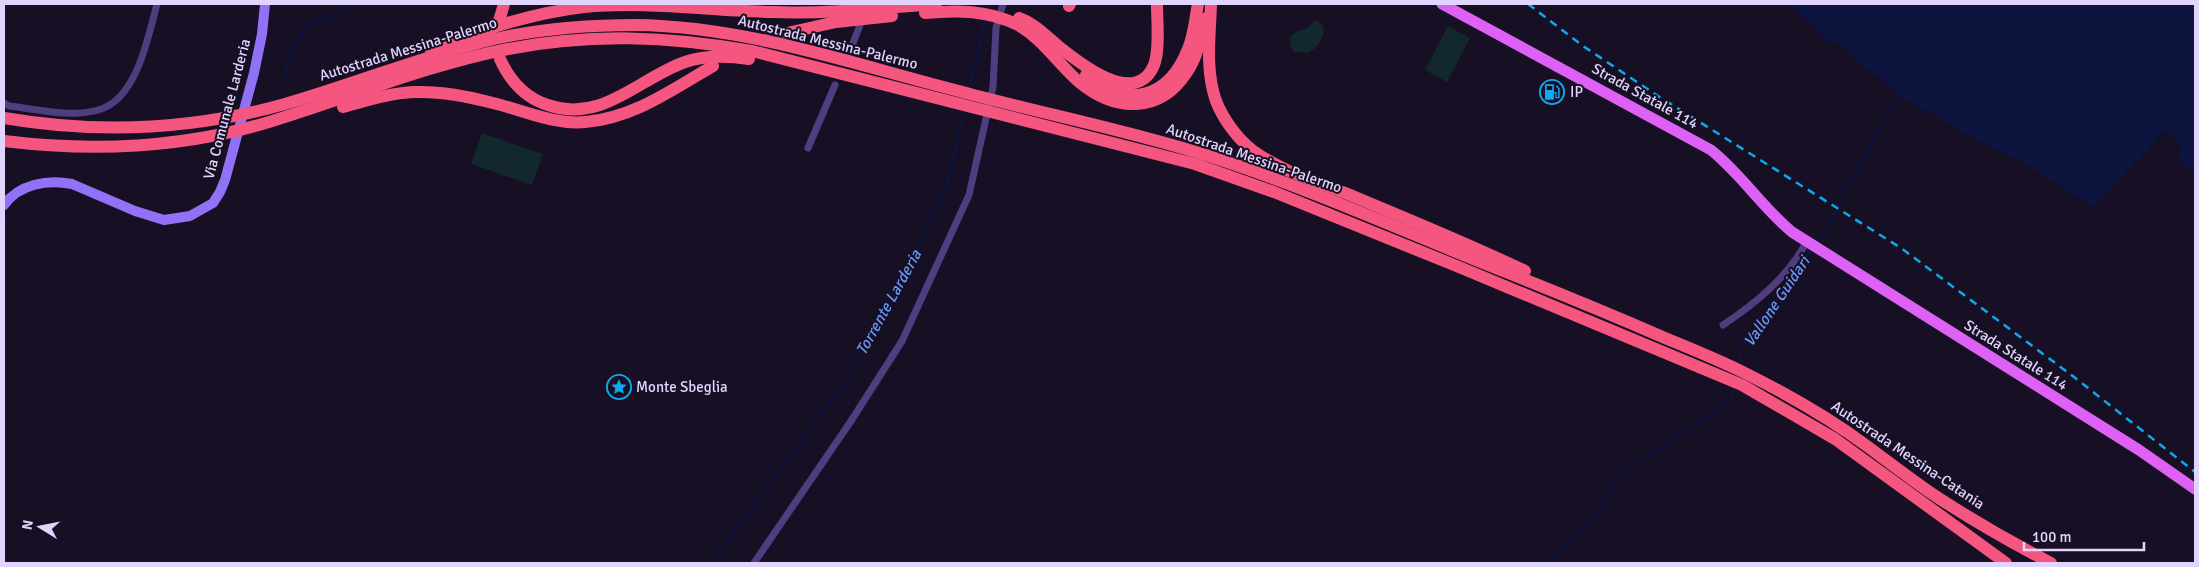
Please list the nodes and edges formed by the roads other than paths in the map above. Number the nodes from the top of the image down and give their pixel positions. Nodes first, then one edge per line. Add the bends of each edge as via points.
1 (158, 4) edge
2 (265, 4) edge
3 (504, 4) edge
4 (758, 4) edge
5 (936, 4) edge
6 (1190, 4) edge
7 (1198, 4) edge
8 (1211, 4) edge
9 (1442, 4) edge
10 (970, 8) edge
11 (1157, 10) edge
12 (795, 12) junction
13 (1005, 12) edge
14 (499, 21) dead end
15 (860, 25) dead end
16 (787, 32) tunnel mouth
17 (1056, 44) junction
18 (850, 51) dead end
19 (500, 60) dead end
20 (713, 66) dead end
21 (1178, 71) junction
22 (835, 85) dead end
23 (324, 91) junction
24 (932, 93) junction
25 (4, 103) edge
26 (4, 118) edge
27 (270, 122) junction
28 (4, 141) edge
29 (808, 148) dead end
30 (4, 205) edge
31 (1812, 244) junction
32 (1438, 251) junction
33 (1582, 302) junction
34 (1723, 325) dead end
35 (1729, 372) junction
36 (1745, 380) junction
37 (2195, 489) edge
38 (1980, 544) junction
39 (2049, 562) edge
40 (754, 563) edge
41 (2006, 563) edge
42 (2013, 563) edge

1 - 25 street via 137,71 121,94 106,107 72,113
2 - 30 street, Via Comunale Larderia via 254,73 228,173 212,203 190,216 175,220 158,219 63,182 42,183 22,189
3 - 14 highway
4 - 12 highway
5 - 12 highway via 857,11
6 - 21 highway via 1185,47
7 - 21 highway via 1189,48
8 - 13 highway via 1188,72 1165,96 1137,104 1116,102 1095,93
8 - 33 highway via 1209,51 1213,90 1228,123 1250,149 1283,168 1464,242
9 - 31 main road, Strada Statale 114 via 1711,150 1734,170 1781,222
10 - 13 highway
10 - 16 highway via 836,22
11 - 17 highway via 1154,66 1146,77 1134,83 1120,83 1104,77
12 - 23 highway via 647,4 559,11 486,30 361,71
13 - 17 highway via 1033,25
13 - 40 street via 996,28 994,87 972,188 914,319 851,421
15 - 18 street
17 - 21 highway via 1088,77 1121,93 1150,92 1170,81
19 - 24 highway via 512,81 524,93 544,104 569,110 584,110 608,103 684,63 725,56 762,61 893,94
20 - 27 highway via 640,107 594,121 558,121 467,97 412,92 365,101 300,121
22 - 29 street
23 - 24 highway, Autostrada Messina-Palermo via 487,41 552,29 604,25 660,26 739,36 825,55
23 - 26 highway, Autostrada Messina-Palermo via 251,112 150,127 76,127
24 - 27 highway, Autostrada Messina-Palermo via 712,44 638,37 604,38 554,42 489,53
24 - 32 highway, Autostrada Messina-Palermo via 1128,133 1207,155 1280,181
27 - 28 highway, Autostrada Messina-Palermo via 194,140 128,148 56,147
31 - 34 street via 1775,284
31 - 37 main road, Strada Statale 114 via 2139,450
32 - 33 highway
32 - 35 highway
33 - 35 highway
35 - 36 highway
36 - 38 highway, Autostrada Messina-Catania via 1834,439
36 - 39 highway, Autostrada Messina-Catania via 1830,421 1933,494
38 - 41 highway, Autostrada Messina-Catania
38 - 42 highway

